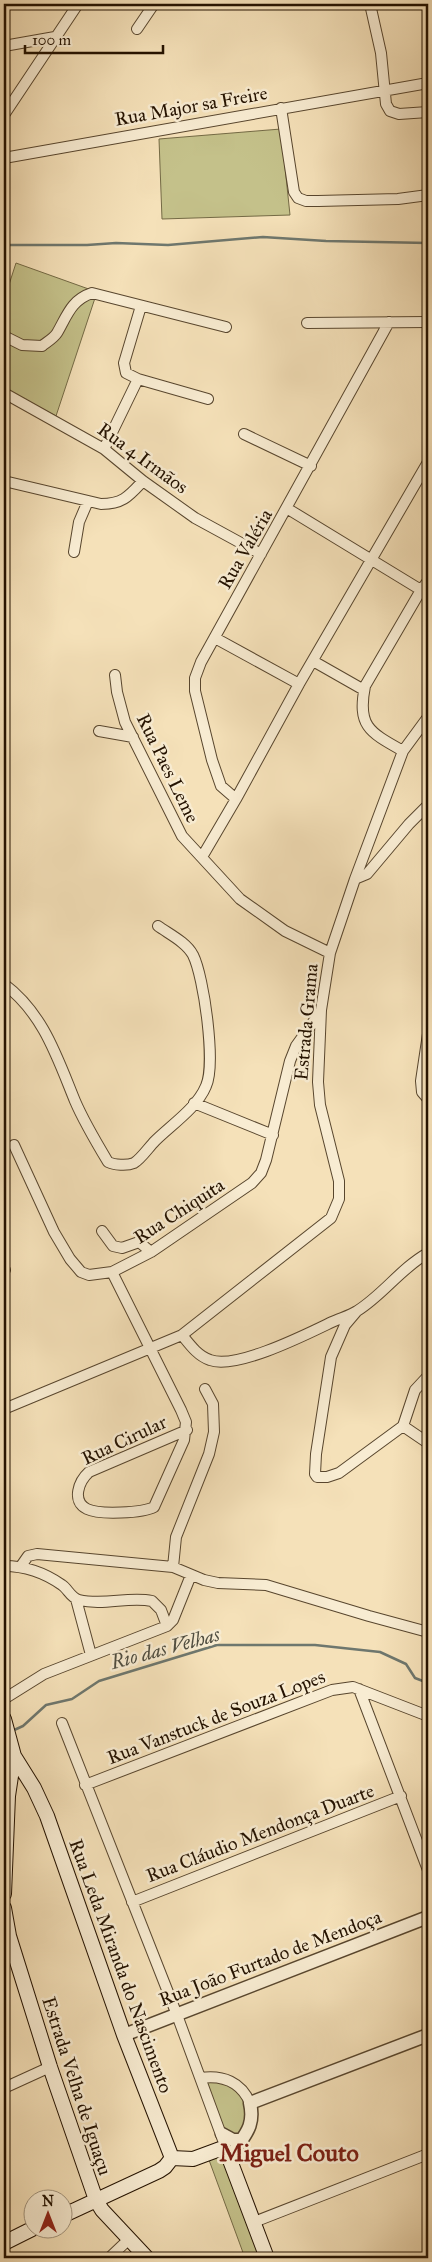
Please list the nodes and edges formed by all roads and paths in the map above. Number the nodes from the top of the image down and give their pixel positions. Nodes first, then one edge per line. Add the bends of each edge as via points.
1 (78, 4) edge
2 (154, 4) edge
3 (370, 4) edge
4 (137, 28) dead end
5 (55, 38) junction
6 (4, 46) edge
7 (428, 83) edge
8 (384, 92) junction
9 (281, 108) junction
10 (428, 112) edge
11 (4, 115) edge
12 (4, 158) edge
13 (428, 195) edge
14 (140, 306) junction
15 (307, 322) dead end
16 (390, 322) junction
17 (428, 322) edge
18 (226, 327) dead end
19 (4, 336) edge
20 (138, 379) junction
21 (4, 393) edge
22 (208, 399) dead end
23 (244, 434) dead end
24 (104, 449) junction
25 (428, 462) edge
26 (311, 466) junction
27 (4, 481) edge
28 (144, 481) junction
29 (88, 502) junction
30 (288, 509) junction
31 (74, 552) dead end
32 (261, 554) junction
33 (372, 558) junction
34 (428, 581) edge
35 (421, 590) junction
36 (215, 638) junction
37 (313, 661) junction
38 (115, 675) dead end
39 (299, 684) junction
40 (364, 690) junction
41 (428, 716) edge
42 (99, 731) dead end
43 (134, 737) junction
44 (403, 750) junction
45 (236, 799) junction
46 (428, 805) edge
47 (202, 856) junction
48 (354, 879) junction
49 (158, 926) dead end
50 (330, 953) junction
51 (4, 984) edge
52 (321, 1010) junction
53 (428, 1034) edge
54 (428, 1099) edge
55 (194, 1103) junction
56 (273, 1135) junction
57 (14, 1145) dead end
58 (102, 1231) dead end
59 (150, 1252) junction
60 (428, 1253) edge
61 (112, 1272) junction
62 (356, 1312) junction
63 (182, 1335) junction
64 (150, 1348) junction
65 (428, 1376) edge
66 (205, 1389) dead end
67 (4, 1409) edge
68 (403, 1426) junction
69 (187, 1430) junction
70 (428, 1443) edge
71 (4, 1566) edge
72 (21, 1566) junction
73 (173, 1567) junction
74 (191, 1574) junction
75 (76, 1599) junction
76 (167, 1626) junction
77 (428, 1632) edge
78 (91, 1655) junction
79 (359, 1689) junction
80 (4, 1699) edge
81 (428, 1716) edge
82 (4, 1719) edge
83 (62, 1723) dead end
84 (9, 1753) edge
85 (85, 1785) junction
86 (34, 1788) junction
87 (8, 1796) junction
88 (401, 1796) junction
89 (428, 1870) edge
90 (4, 1894) edge
91 (132, 1902) junction
92 (4, 1908) edge
93 (428, 1917) edge
94 (177, 2015) junction
95 (124, 2035) junction
96 (428, 2035) edge
97 (50, 2067) junction
98 (201, 2078) junction
99 (4, 2088) edge
100 (250, 2103) junction
101 (222, 2134) junction
102 (242, 2140) junction
103 (225, 2153) junction
104 (428, 2154) edge
105 (172, 2158) junction
106 (96, 2200) junction
107 (72, 2211) edge
108 (254, 2222) junction
109 (22, 2234) edge
110 (129, 2239) junction
111 (4, 2243) edge
112 (109, 2258) edge
113 (148, 2258) edge
114 (267, 2258) edge

1 - 5 street
2 - 4 street
3 - 8 street via 381,53
5 - 6 street
5 - 11 street
7 - 8 street, Rua Major sa Freire
8 - 9 street, Rua Major sa Freire
8 - 10 street via 390,111 399,114
9 - 12 street, Rua Major sa Freire
9 - 13 street via 293,187 298,198 339,202
14 - 18 street
14 - 19 street via 92,293 81,296 64,317 56,335 42,346 22,345
14 - 20 street via 124,363 126,373
15 - 16 street
16 - 17 street
16 - 26 street, Rua Valéria
20 - 22 street
20 - 24 street
21 - 24 street, Rua 4 Irmãos
23 - 26 street
24 - 28 street, Rua 4 Irmãos
25 - 33 street
26 - 30 street, Rua Valéria
27 - 29 street
28 - 29 street via 124,500 114,504
28 - 32 street, Rua 4 Irmãos via 195,518
29 - 31 street
30 - 32 street, Rua Valéria
30 - 33 street
32 - 36 street, Rua Valéria
33 - 35 street
33 - 37 street
34 - 35 street
35 - 40 street
36 - 39 street
36 - 45 street, Rua Valéria via 201,662 195,678 195,690 221,786
37 - 39 street
37 - 40 street
38 - 43 street, Rua Paes Leme via 121,711
39 - 45 street
40 - 44 street via 362,714 368,726
41 - 44 street, Estrada Grama
42 - 43 street
43 - 47 street, Rua Paes Leme via 182,836
44 - 48 street, Estrada Grama
45 - 47 street
46 - 48 street via 367,874
47 - 50 street, Rua Paes Leme via 240,899 284,931
48 - 50 street, Estrada Grama
49 - 55 street via 193,955 202,987 210,1068 206,1087
50 - 52 street, Estrada Grama
51 - 55 street via 40,1022 76,1103 108,1162 116,1165 134,1163
52 - 56 street, Rua Chiquita via 296,1046 290,1061
52 - 63 street, Estrada Grama via 318,1082 320,1105 339,1181 336,1210 321,1228
53 - 54 street via 422,1092
55 - 56 street
56 - 59 street, Rua Chiquita via 261,1173 252,1183
57 - 61 street, Rua Chiquita via 70,1259 81,1272 89,1275
58 - 59 street via 114,1246 122,1248 138,1242
59 - 61 street, Rua Chiquita
60 - 62 street
61 - 64 street, Rua Cirular
62 - 63 street via 232,1361 210,1360 196,1352
62 - 68 street via 345,1325 331,1357 315,1474 327,1477 339,1473
63 - 64 street, Estrada Grama
64 - 67 street, Estrada Grama
64 - 69 street, Rua Cirular via 181,1410
65 - 68 street via 415,1390
66 - 73 street via 213,1404 214,1432 209,1454 176,1538
68 - 70 street
69 - 69 street, Rua Cirular via 89,1472 80,1484 78,1494 84,1507 93,1511 142,1511 154,1507
71 - 72 street
72 - 73 street via 28,1556 36,1554
72 - 75 street via 63,1585
73 - 74 street
74 - 76 street via 173,1620
74 - 77 street via 218,1583 266,1585
75 - 76 street via 96,1603 152,1601 161,1610
75 - 78 street
76 - 78 street
78 - 80 street via 44,1674
79 - 81 street
79 - 85 street, Rua Vanstuck de Souza Lopes via 332,1690
79 - 88 street
82 - 84 main road
83 - 85 street
84 - 86 main road
84 - 87 main road
85 - 91 street
86 - 87 main road via 19,1785
86 - 95 main road, Rua Leda Miranda do Nascimento via 47,1816
87 - 90 main road
88 - 89 street
88 - 91 street, Rua Cláudio Mendonça Duarte
91 - 94 street
92 - 97 main road, Estrada Velha de Iguaçu
93 - 94 street, Rua João Furtado de Mendoça
94 - 95 street, Rua João Furtado de Mendoça
94 - 98 street
95 - 105 main road, Rua Leda Miranda do Nascimento
96 - 100 street
97 - 99 street
97 - 106 main road, Estrada Velha de Iguaçu
98 - 100 street via 220,2078 233,2083
98 - 101 street
100 - 102 street via 251,2121
101 - 102 street via 233,2140
101 - 103 street
102 - 103 street
103 - 105 main road via 193,2159
103 - 108 main road
104 - 108 street
105 - 106 main road via 159,2171
106 - 107 main road
106 - 110 main road, Estrada Velha de Iguaçu
108 - 114 main road
109 - 111 main road
110 - 112 street
110 - 113 main road, Estrada Velha de Iguaçu

